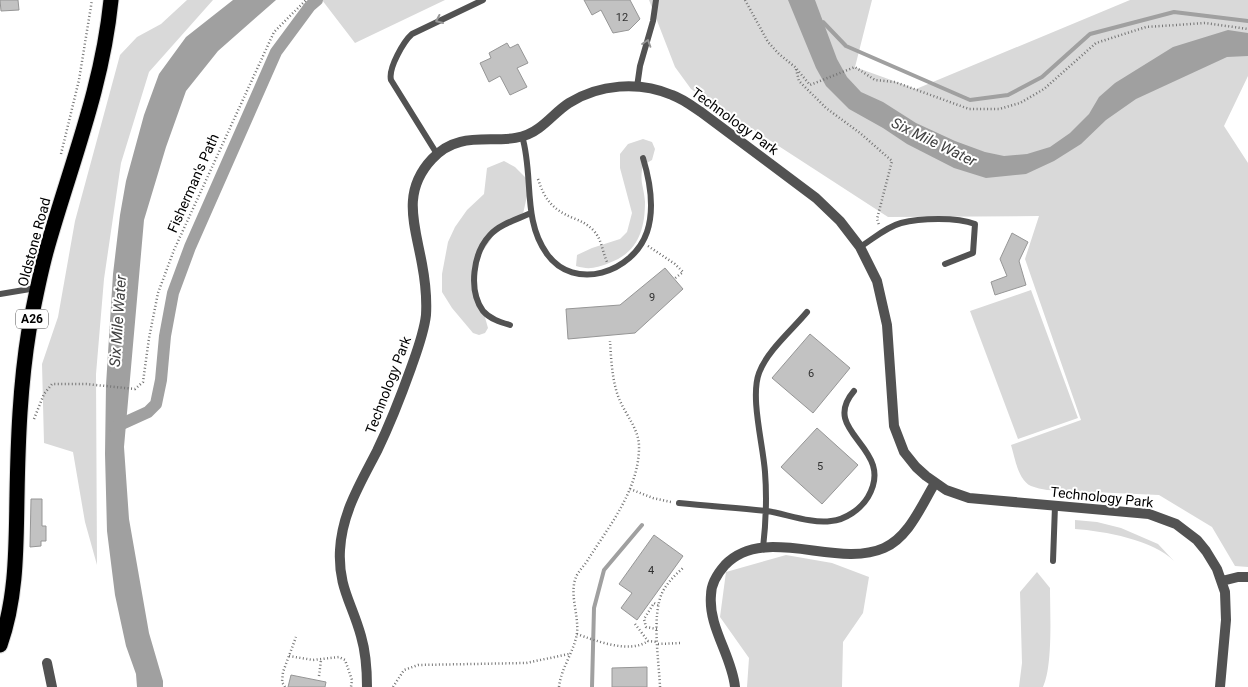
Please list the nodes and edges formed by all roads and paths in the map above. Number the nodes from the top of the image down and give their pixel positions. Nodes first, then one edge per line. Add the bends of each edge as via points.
1 (92, 0) edge
2 (111, 0) edge
3 (306, 0) edge
4 (483, 0) edge
5 (656, 0) edge
6 (745, 0) edge
7 (1248, 29) edge
8 (796, 69) junction
9 (637, 87) junction
10 (522, 136) junction
11 (437, 154) junction
12 (60, 157) dead end
13 (643, 158) dead end
14 (536, 172) dead end
15 (531, 213) junction
16 (881, 234) junction
17 (643, 243) junction
18 (860, 247) junction
19 (945, 264) dead end
20 (610, 271) junction
21 (674, 279) dead end
22 (38, 288) junction
23 (0, 294) edge
24 (807, 312) dead end
25 (510, 324) dead end
26 (610, 341) dead end
27 (854, 391) dead end
28 (33, 420) dead end
29 (935, 484) junction
30 (630, 489) junction
31 (679, 503) joint
32 (1055, 506) junction
33 (767, 512) junction
34 (763, 548) junction
35 (1054, 561) dead end
36 (683, 568) dead end
37 (1248, 577) edge
38 (1222, 581) junction
39 (658, 605) junction
40 (635, 624) dead end
41 (657, 629) junction
42 (576, 634) junction
43 (296, 637) dead end
44 (648, 641) junction
45 (658, 643) junction
46 (681, 643) dead end
47 (0, 645) edge
48 (569, 654) junction
49 (289, 656) junction
50 (321, 659) junction
51 (47, 663) dead end
52 (319, 676) dead end
53 (52, 687) edge
54 (285, 687) edge
55 (351, 687) edge
56 (367, 687) edge
57 (393, 687) edge
58 (559, 687) edge
59 (660, 687) edge
60 (735, 687) edge
61 (1220, 687) edge

1 - 12 path via 79,80
2 - 22 highway, Oldstone Road / A26 via 98,80 45,254
3 - 28 path, Fisherman's Path via 274,32 174,250 158,293 143,382 135,389 52,384
4 -> 11 lane via 412,34 405,41 391,71 391,80
9 -> 5 lane via 654,21
6 - 8 path via 768,42
7 - 8 path via 1205,23 1146,27 1096,43 1044,89 1020,103 1000,109 969,109 895,82 875,80 855,67 810,85
8 - 16 path via 798,81 826,108 892,161 877,219
9 - 10 street, Technology Park via 611,88 576,100 534,132
9 - 18 street, Technology Park via 673,95 702,112 816,198
10 - 11 street, Technology Park via 469,139
10 - 15 lane via 528,165
11 - 56 street, Technology Park via 417,183 412,202 413,226 426,291 424,327 399,402 352,498 342,532 341,582 361,636
13 - 17 lane via 651,208
14 - 20 path via 555,210 595,231
15 - 20 lane via 543,248 559,266 575,274
15 - 25 lane via 491,233 482,246 475,271 478,302 483,311 491,318
16 - 18 lane
16 - 19 lane via 901,223 917,221 965,220 976,224 973,253
17 - 20 lane via 631,258
17 - 21 path via 683,272
18 - 29 street, Technology Park via 877,281 884,307 890,346 894,426 912,462
22 - 23 lane
22 - 47 highway, Oldstone Road / A26 via 23,371 18,432 16,561 6,627
24 - 33 lane via 759,373 756,392
26 - 30 path via 617,393 638,441 638,459
27 - 33 lane via 847,401 845,416 850,431 868,452 873,464 874,482 867,499 852,513 832,521
29 - 32 street, Technology Park via 969,498
29 - 34 street via 907,530 884,548 858,554
30 - 31 path
30 - 42 path via 576,576
31 - 33 lane
32 - 35 lane
32 - 38 street, Technology Park via 1149,514 1176,524 1206,551
33 - 34 lane
34 - 60 street via 743,553 728,562 716,576 712,587 711,608
36 - 39 path via 673,577
37 - 38 street
38 - 61 street, Technology Park via 1226,620
39 - 41 path
39 - 41 path via 654,603 644,619 646,628
40 - 44 path
41 - 45 path
42 - 44 path via 613,646 637,646
42 - 48 path
43 - 49 path
44 - 45 path
45 - 46 path
45 - 59 path
48 - 57 path via 526,663 418,665 404,670
48 - 58 path
49 - 50 path
49 - 54 path via 282,677
50 - 52 path
50 - 55 path via 339,657 345,660
51 - 53 street

